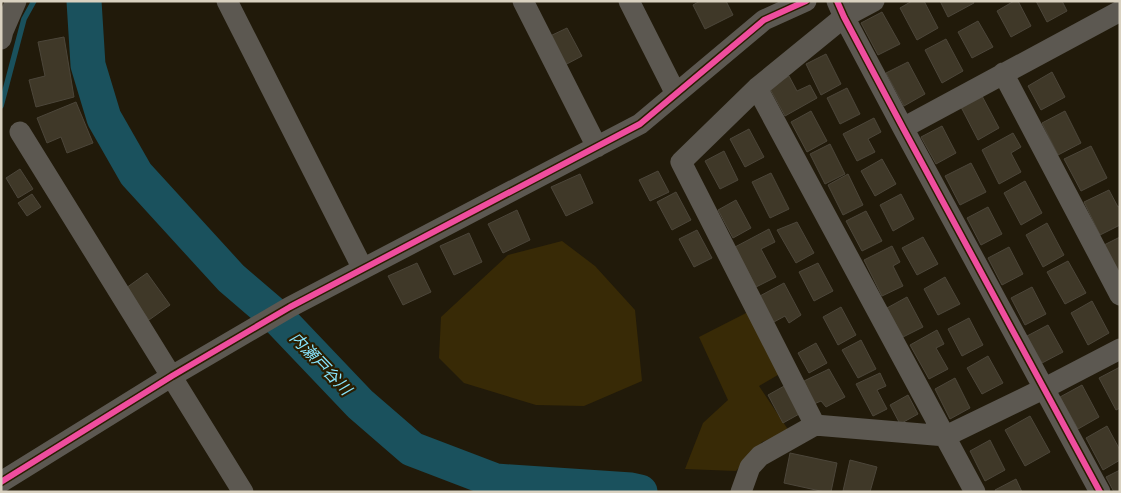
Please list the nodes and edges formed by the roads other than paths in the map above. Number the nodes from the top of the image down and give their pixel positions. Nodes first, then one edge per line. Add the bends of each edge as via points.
1 (16, 1) edge
2 (227, 1) edge
3 (523, 1) edge
4 (629, 1) edge
5 (806, 1) edge
6 (874, 1) edge
7 (1, 6) edge
8 (840, 9) edge
9 (1120, 11) edge
10 (1, 39) edge
11 (1004, 74) junction
12 (757, 88) junction
13 (676, 94) junction
14 (903, 128) junction
15 (20, 132) dead end
16 (597, 147) junction
17 (363, 269) junction
18 (1120, 295) edge
19 (1120, 349) edge
20 (172, 376) junction
21 (1045, 388) junction
22 (815, 425) junction
23 (946, 436) junction
24 (1, 482) edge
25 (742, 489) edge
26 (243, 492) edge
27 (975, 492) edge
28 (1100, 492) edge

1 - 7 street
1 - 10 street
2 - 17 street
3 - 16 street
4 - 13 street
5 - 13 street via 764,20
6 - 8 street
8 - 12 street
8 - 14 street
9 - 11 street
11 - 14 street
11 - 18 street
12 - 22 street via 681,162
12 - 23 street
13 - 16 street via 640,124
14 - 21 street
15 - 20 street
16 - 17 street
17 - 20 street via 290,307
19 - 21 street
20 - 24 street
20 - 26 street
21 - 23 street
21 - 28 street
22 - 23 street
22 - 25 street via 760,456 750,468
23 - 27 street

